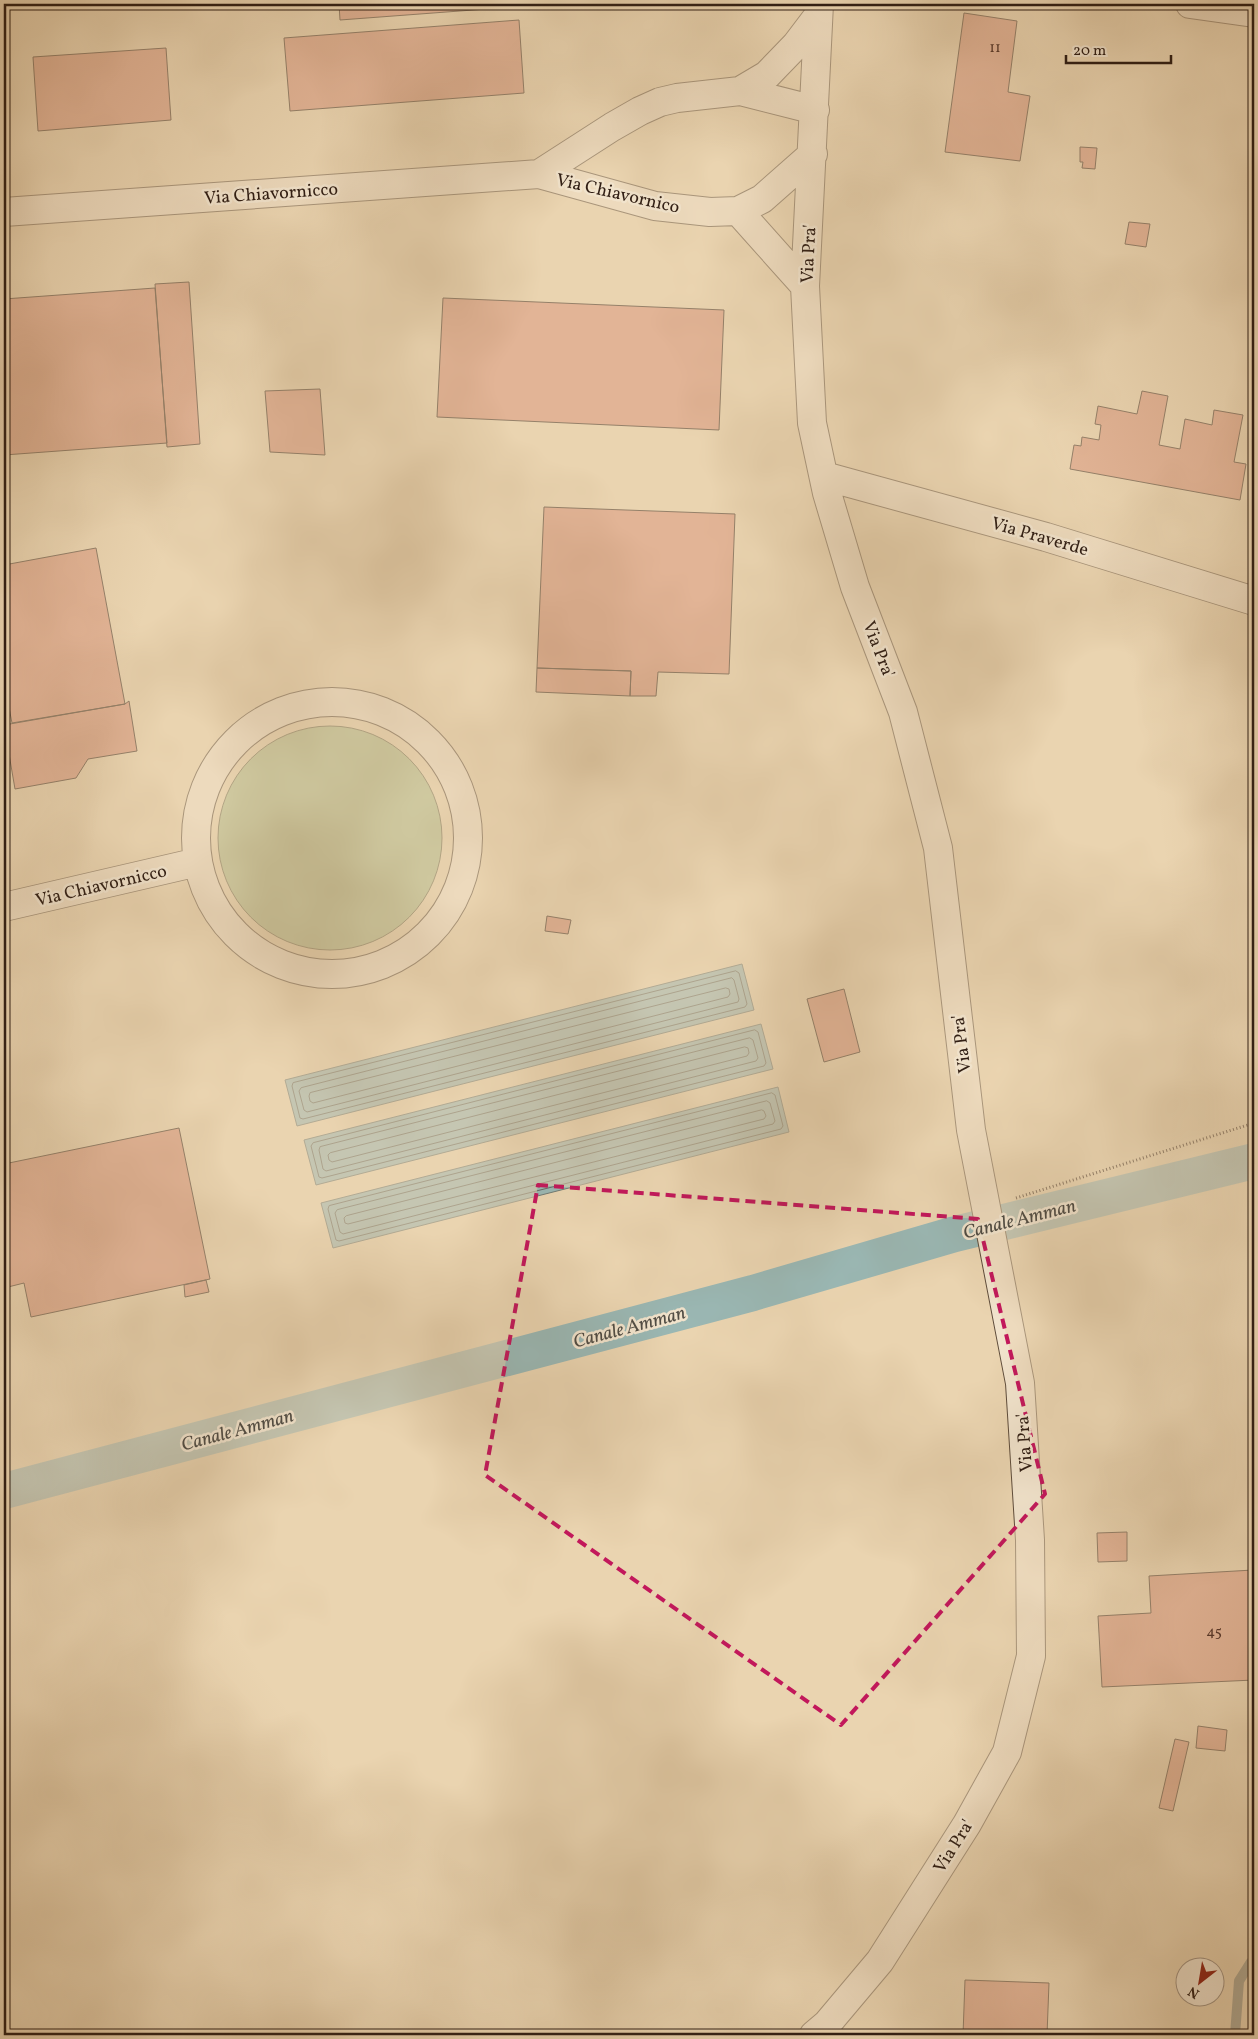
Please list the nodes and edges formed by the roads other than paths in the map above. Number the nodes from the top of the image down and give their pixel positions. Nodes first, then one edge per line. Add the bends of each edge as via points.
1 (1190, 4) edge
2 (818, 10) edge
3 (1254, 13) edge
4 (740, 91) junction
5 (815, 110) junction
6 (813, 154) junction
7 (539, 174) junction
8 (738, 211) junction
9 (4, 212) edge
10 (805, 286) junction
11 (824, 476) junction
12 (1254, 601) edge
13 (198, 862) junction
14 (4, 907) edge
15 (814, 2035) edge

1 - 3 street
2 - 4 street, Via Chiavornico via 796,45 767,75
2 - 5 street, Via Pra'
4 - 5 street, Via Chiavornico
4 - 7 street, Via Chiavornico via 660,102 612,127
5 - 6 street, Via Pra'
6 - 8 street, Via Chiavornico via 762,199
6 - 10 street, Via Pra'
7 - 8 street, Via Chiavornico via 655,206 710,212
7 - 9 street, Via Chiavornicco
8 - 10 street
10 - 11 street, Via Pra' via 812,423
11 - 12 street, Via Praverde via 1046,537
11 - 15 street, Via Pra' via 855,586 903,712 938,848 971,1130 1020,1383 1030,1540 1031,1656 1007,1752 967,1824 880,1961
13 - 13 street via 212,903 230,929 249,946 272,960 300,970 330,975 353,973 377,968 403,955 423,940 447,914 456,897 468,857 467,814 458,783 435,749 407,724 385,712 360,705 330,702 299,706 259,723 231,747 218,764 205,788 197,820
13 - 14 street, Via Chiavornicco

